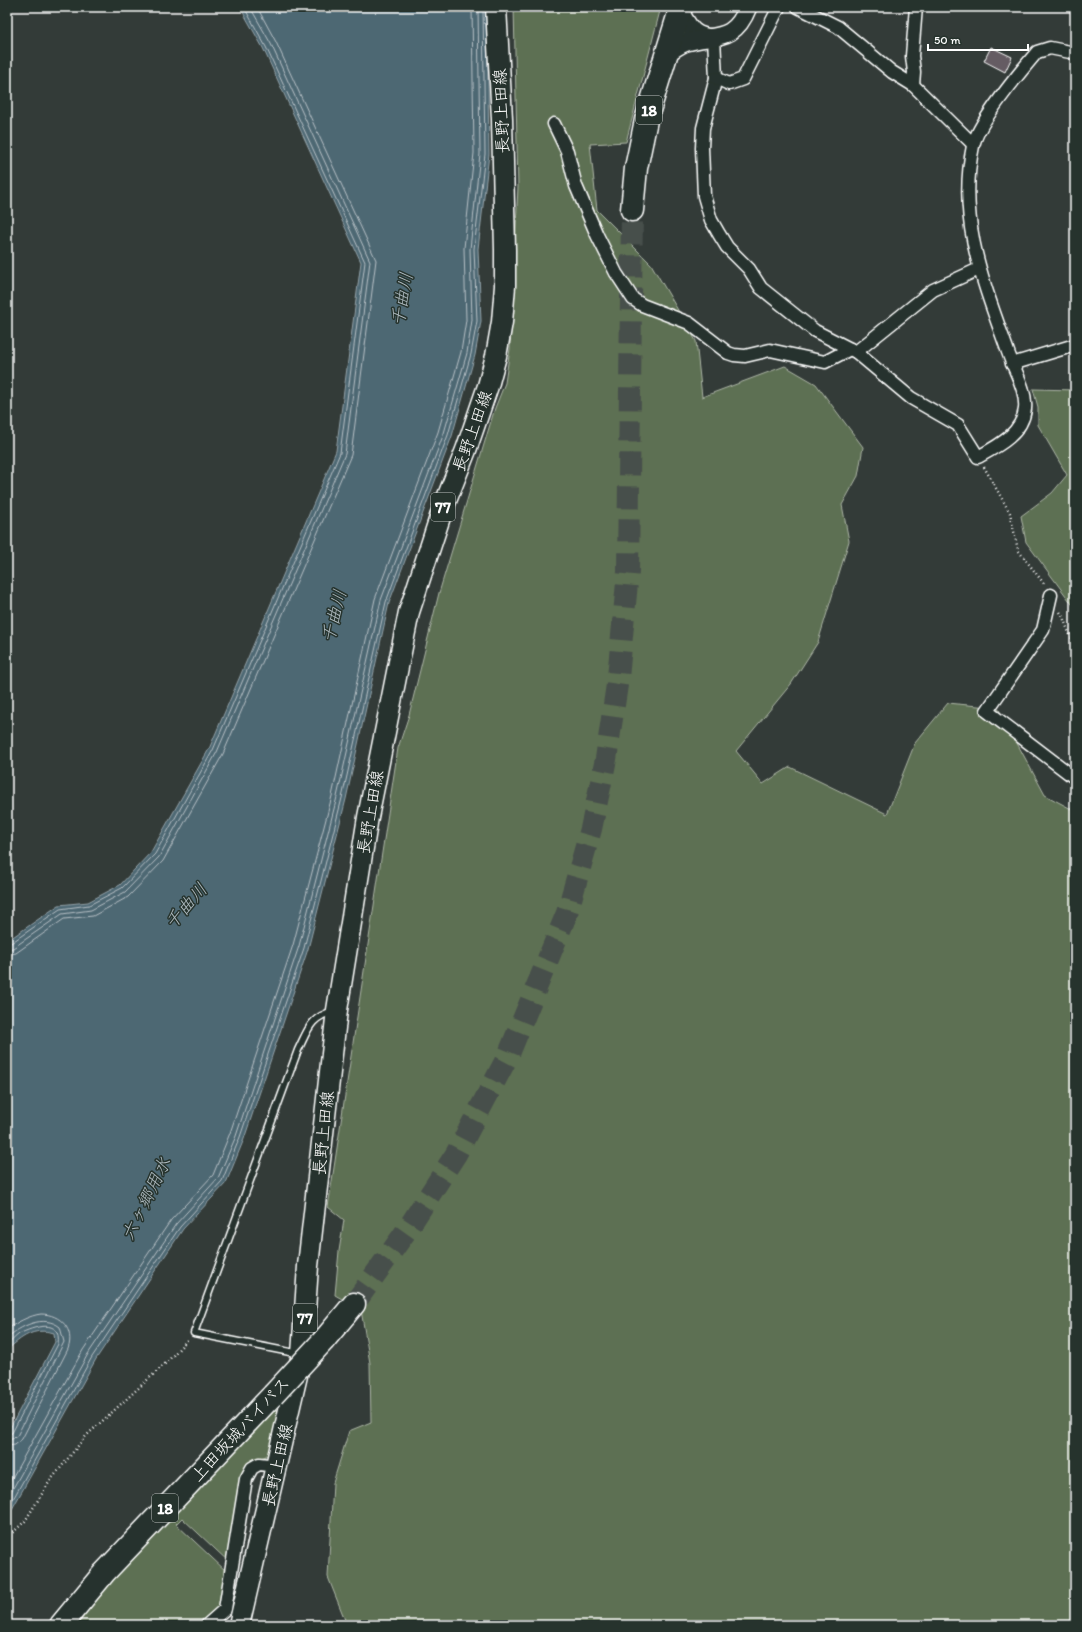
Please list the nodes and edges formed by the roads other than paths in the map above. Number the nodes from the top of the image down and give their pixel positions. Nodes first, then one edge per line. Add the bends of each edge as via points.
1 (496, 7) edge
2 (748, 7) edge
3 (779, 7) edge
4 (798, 7) edge
5 (916, 7) edge
6 (681, 10) edge
7 (714, 38) junction
8 (667, 53) junction
9 (1075, 53) edge
10 (716, 78) junction
11 (913, 85) junction
12 (554, 124) dead end
13 (973, 144) junction
14 (632, 210) tunnel mouth
15 (979, 269) junction
16 (1075, 345) edge
17 (853, 350) junction
18 (1012, 364) junction
19 (1051, 595) road end
20 (1075, 778) edge
21 (338, 1010) junction
22 (354, 1304) tunnel mouth
23 (300, 1361) junction
24 (277, 1466) junction
25 (61, 1625) edge
26 (207, 1625) edge
27 (239, 1625) edge

1 - 21 main road, 長野上田線 / 77 via 505,257 501,329 488,386 408,612 368,818
2 - 7 street via 735,27 725,36
3 - 10 street via 743,79 729,84
4 - 11 street via 838,27 892,72
5 - 11 street via 912,56
6 - 7 street via 694,33 701,37
6 - 8 highway, 18
7 - 8 street via 686,42
7 - 10 street
8 - 14 highway, 18 via 646,120 636,168
9 - 13 street via 1050,48 1037,52 984,122
10 - 17 street via 702,128 704,196 711,220 727,247 749,269 761,288 815,331
11 - 13 street
12 - 17 street via 564,144 576,186 597,236 616,273 637,302 689,323 728,353 740,356 770,350 825,362
13 - 15 street via 968,173 969,225
15 - 17 street via 933,290
15 - 18 street
16 - 18 street
17 - 18 street via 911,398 958,425 978,457 1019,428 1025,409 1024,392
19 - 20 street via 1043,630 987,711
21 - 23 main road, 長野上田線 / 77 via 308,1266
21 - 23 lane via 321,1014 310,1025 298,1050 194,1333
22 - 23 highway, 上田坂城バイパス / 18, bridge via 324,1340
23 - 24 main road, 長野上田線 / 77
23 - 25 highway, 上田坂城バイパス / 18, bridge via 273,1395 104,1572
24 - 26 street via 259,1464 252,1468 246,1479 225,1609
24 - 27 main road, 長野上田線 / 77

